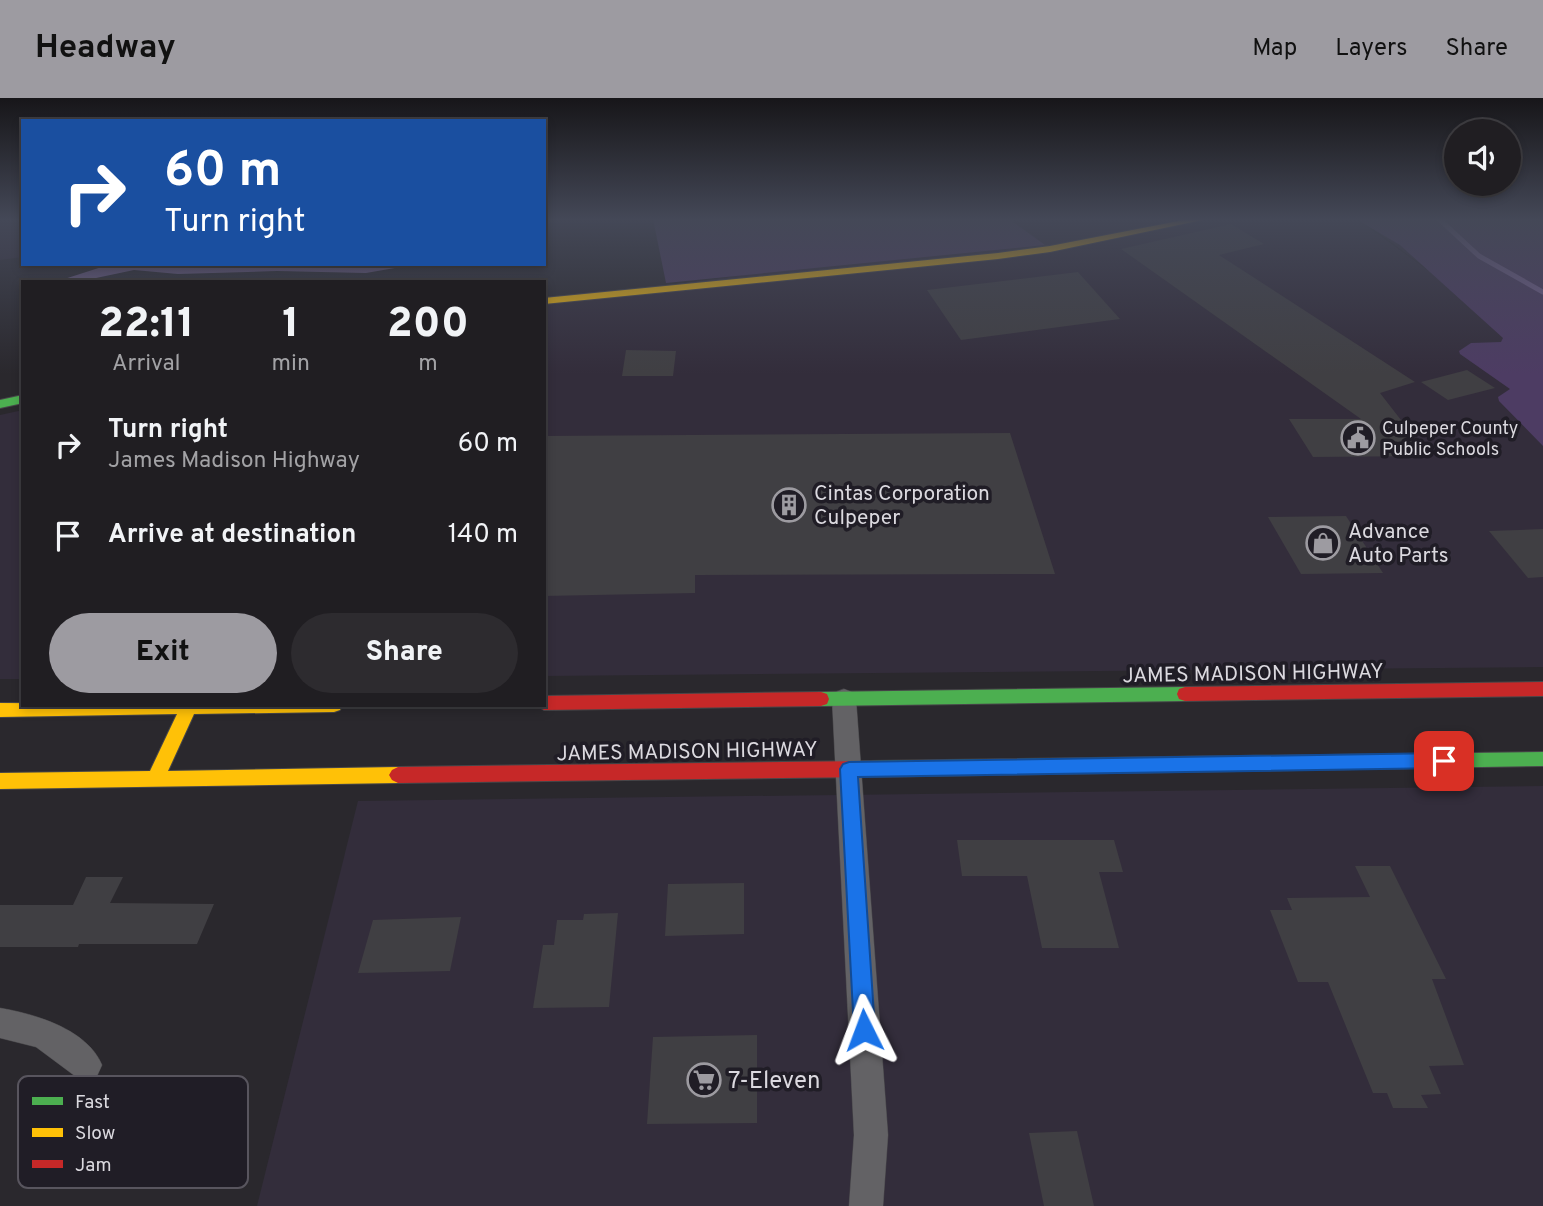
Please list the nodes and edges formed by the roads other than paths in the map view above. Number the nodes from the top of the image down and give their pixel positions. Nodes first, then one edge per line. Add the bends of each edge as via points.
1 (850, 271) edge
2 (546, 301) edge
3 (21, 399) edge
4 (0, 404) edge
5 (1543, 689) edge
6 (844, 699) junction
7 (546, 703) edge
8 (189, 707) joint
9 (0, 710) edge
10 (1543, 759) edge
11 (849, 769) junction
12 (155, 779) junction
13 (0, 781) edge
14 (0, 1023) edge
15 (86, 1065) dead end
16 (866, 1206) edge

1 - 2 main road
3 - 4 main road
5 - 6 main road, JAMES MADISON HIGHWAY
6 - 7 main road, JAMES MADISON HIGHWAY
6 - 11 street
8 - 9 main road
8 - 12 main road
10 - 11 main road, JAMES MADISON HIGHWAY
11 - 12 main road, JAMES MADISON HIGHWAY
11 - 16 street via 871,1135
12 - 13 main road, JAMES MADISON HIGHWAY
14 - 15 street via 37,1030 67,1046

